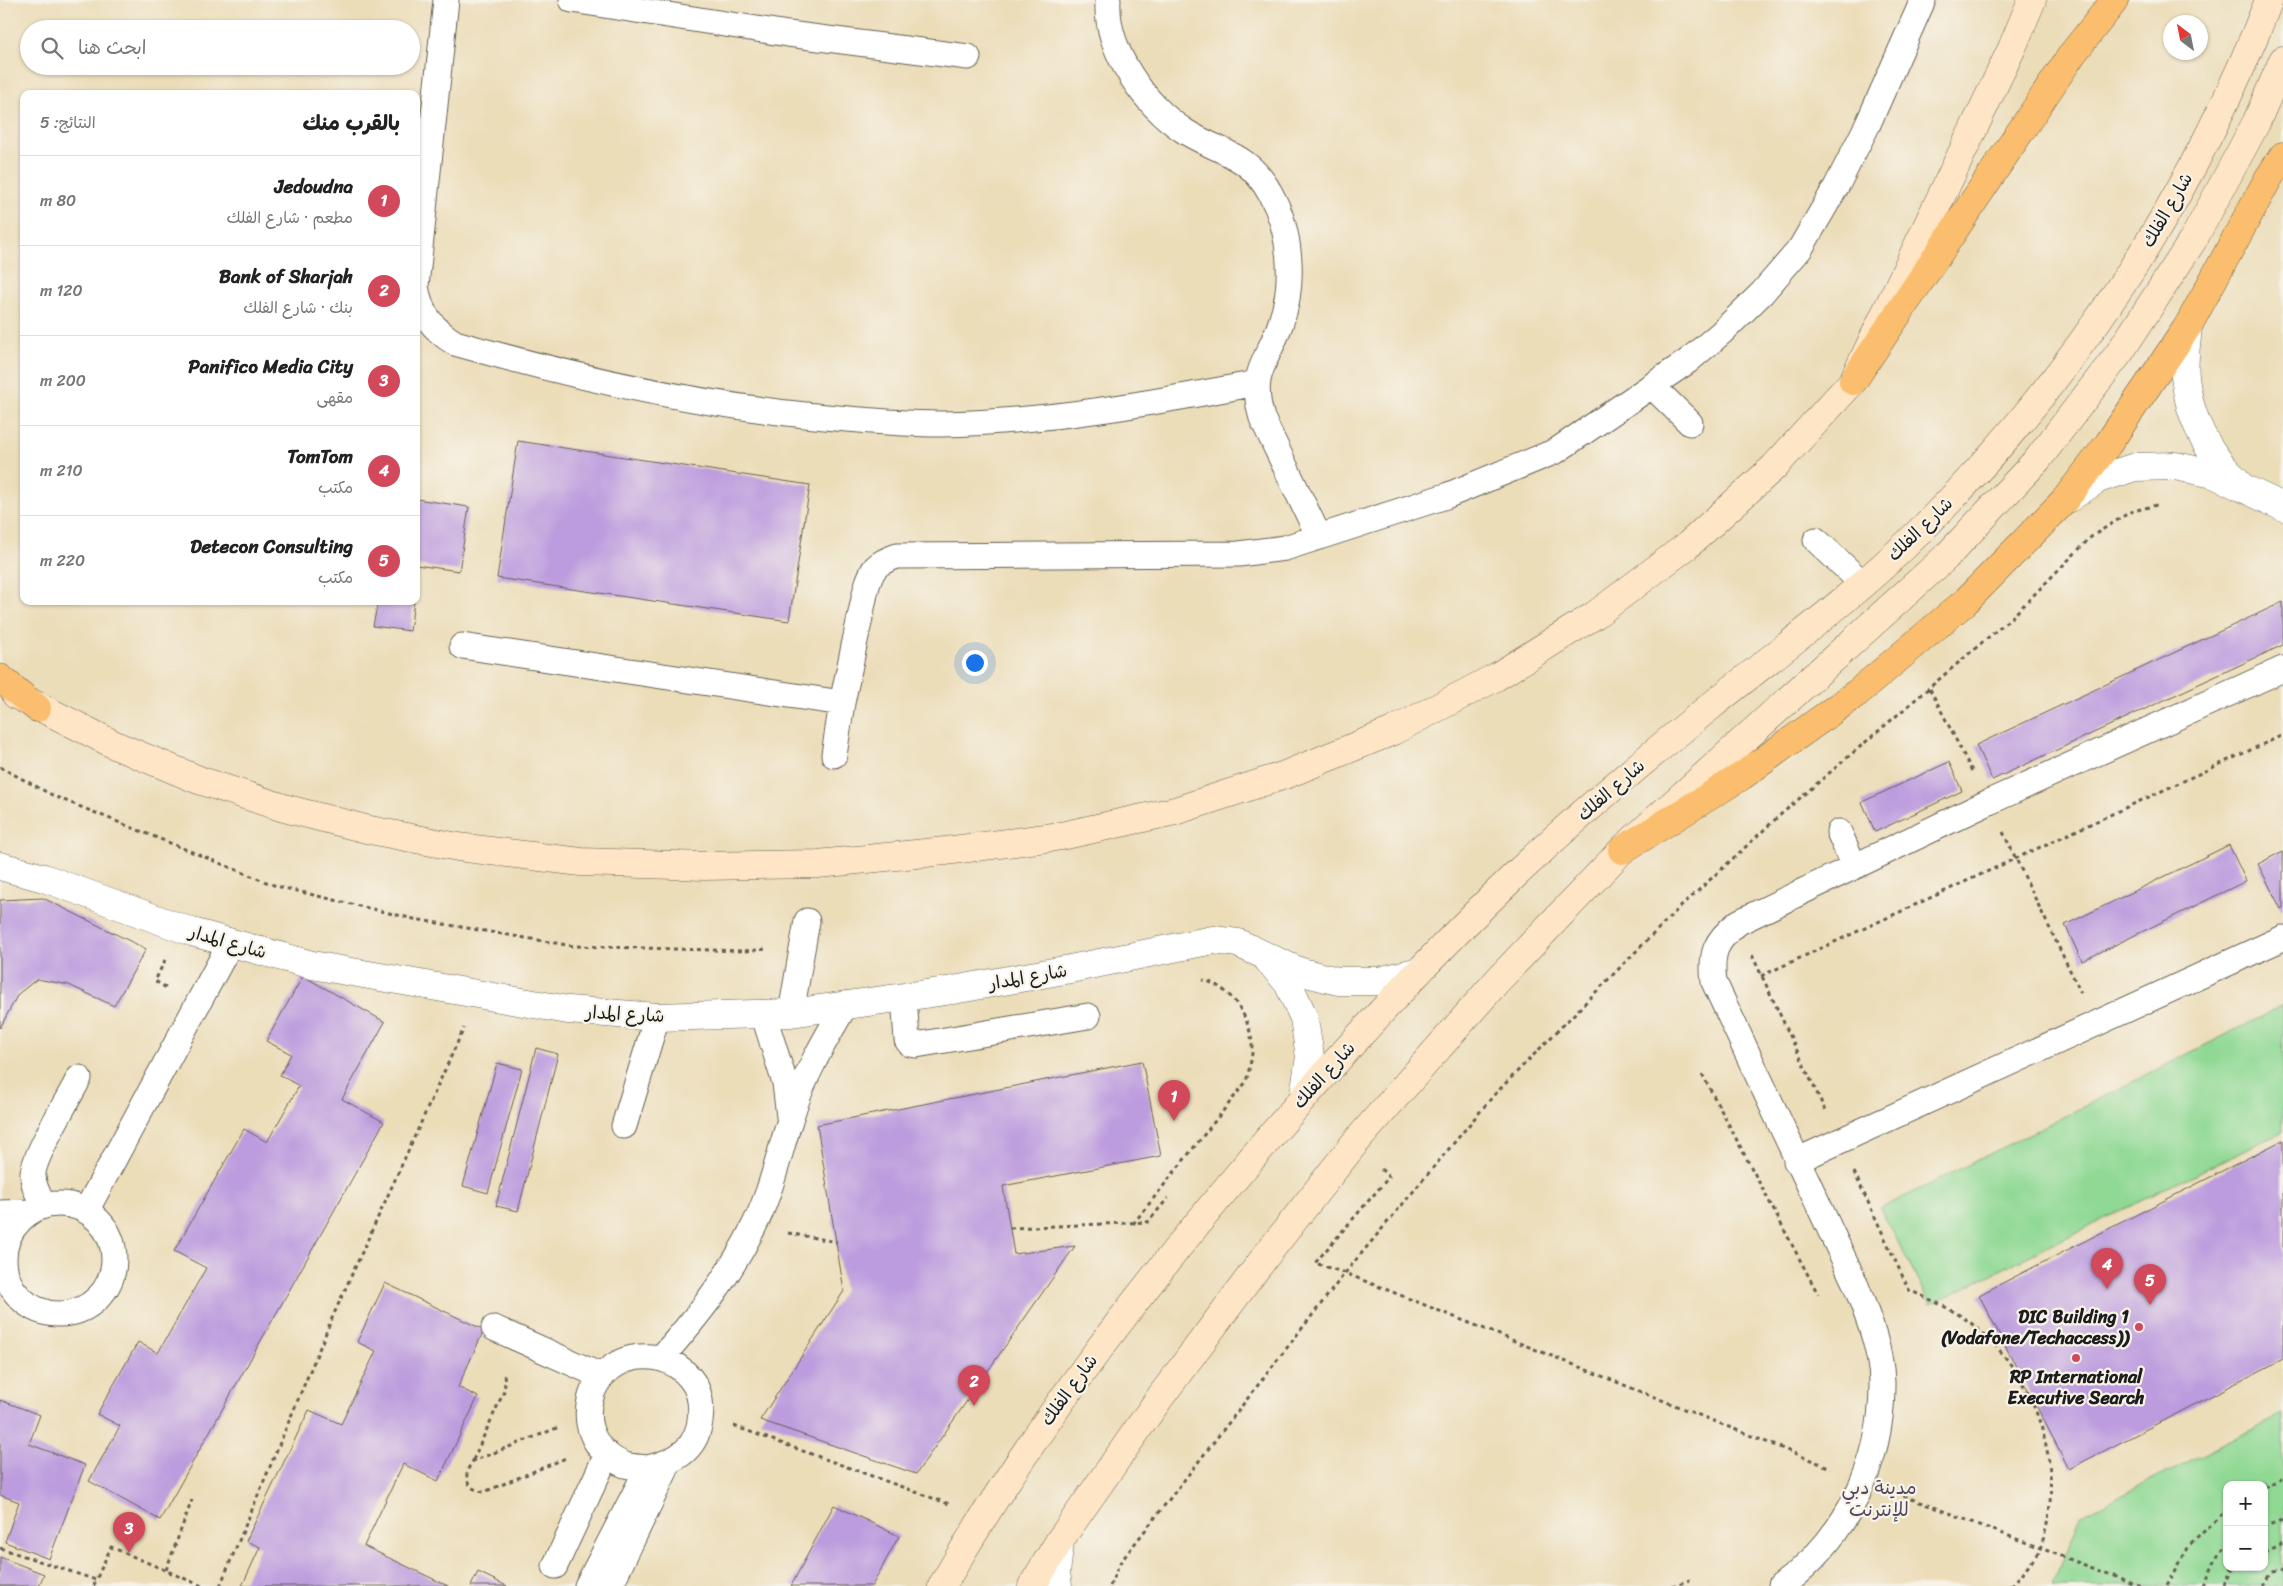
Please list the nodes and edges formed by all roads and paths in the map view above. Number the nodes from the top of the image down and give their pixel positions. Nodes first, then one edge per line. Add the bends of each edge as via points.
1 (446, 0) edge
2 (572, 0) edge
3 (1108, 0) edge
4 (1923, 0) edge
5 (2032, 0) edge
6 (2115, 0) edge
7 (2269, 0) edge
8 (968, 57) dead end
9 (2283, 60) edge
10 (2283, 156) edge
11 (420, 248) edge
12 (420, 305) edge
13 (2188, 326) junction
14 (1853, 381) junction
15 (1257, 383) junction
16 (1652, 386) junction
17 (1690, 423) dead end
18 (2249, 492) junction
19 (2064, 501) junction
20 (2167, 503) dead end
21 (2283, 507) edge
22 (1319, 537) junction
23 (1816, 540) dead end
24 (1862, 583) junction
25 (462, 646) dead end
26 (2283, 668) edge
27 (0, 678) edge
28 (0, 686) edge
29 (1930, 689) junction
30 (842, 703) junction
31 (37, 708) junction
32 (2283, 735) edge
33 (834, 755) dead end
34 (0, 767) edge
35 (1988, 802) junction
36 (1839, 832) dead end
37 (1622, 850) junction
38 (2016, 858) junction
39 (0, 866) edge
40 (1854, 866) junction
41 (1739, 922) junction
42 (805, 933) joint
43 (2283, 938) edge
44 (230, 944) junction
45 (1262, 954) junction
46 (167, 956) dead end
47 (1420, 971) junction
48 (1761, 976) junction
49 (1200, 979) dead end
50 (479, 995) junction
51 (904, 996) junction
52 (196, 1004) junction
53 (846, 1004) junction
54 (763, 1013) junction
55 (790, 1013) junction
56 (1088, 1016) dead end
57 (657, 1017) junction
58 (2096, 1023) junction
59 (1702, 1074) dead end
60 (79, 1078) dead end
61 (1304, 1096) junction
62 (790, 1120) junction
63 (624, 1126) dead end
64 (1840, 1141) junction
65 (1354, 1144) junction
66 (1796, 1161) junction
67 (1174, 1192) dead end
68 (37, 1209) junction
69 (86, 1211) junction
70 (0, 1213) edge
71 (1133, 1224) junction
72 (754, 1227) junction
73 (1010, 1228) dead end
74 (837, 1242) dead end
75 (2, 1250) edge
76 (1345, 1272) junction
77 (1818, 1294) dead end
78 (494, 1328) dead end
79 (661, 1358) junction
80 (504, 1369) dead end
81 (601, 1376) junction
82 (701, 1414) junction
83 (588, 1416) junction
84 (603, 1450) junction
85 (473, 1461) junction
86 (658, 1466) junction
87 (2283, 1478) edge
88 (1865, 1481) junction
89 (2268, 1485) edge
90 (918, 1493) dead end
91 (192, 1500) dead end
92 (2223, 1513) edge
93 (2283, 1520) edge
94 (2267, 1526) edge
95 (1060, 1540) junction
96 (2283, 1544) edge
97 (0, 1548) edge
98 (2040, 1548) junction
99 (2223, 1548) edge
100 (2268, 1551) edge
101 (555, 1566) dead end
102 (166, 1570) junction
103 (2283, 1570) edge
104 (2231, 1571) edge
105 (96, 1580) junction
106 (1690, 1580) dead end
107 (94, 1586) edge
108 (202, 1586) edge
109 (220, 1586) edge
110 (587, 1586) edge
111 (610, 1586) edge
112 (942, 1586) edge
113 (1032, 1586) edge
114 (1058, 1586) edge
115 (1110, 1586) edge
116 (1672, 1586) edge
117 (1781, 1586) edge
118 (2011, 1586) edge
119 (2140, 1586) edge
120 (2167, 1586) edge
121 (2204, 1586) edge
122 (2225, 1586) edge
123 (2264, 1586) edge

1 - 11 lane
2 - 8 lane via 788,34
3 - 15 lane via 1107,12 1116,44 1130,74 1150,100 1185,131 1228,151 1247,164 1276,207 1285,234 1289,262 1288,292 1281,322 1260,365
4 - 16 lane via 1868,124 1800,249 1721,333
5 - 14 street
6 - 14 main road via 2073,54
7 - 24 street, شارع الفلك via 2222,110 2161,225 2089,334 2008,437 1919,533
9 - 37 street, شارع الفلك via 2256,122 2193,240 2120,352 2038,459 1946,557
10 - 13 main road
12 - 15 lane via 428,321 455,343 590,380 678,398 853,420 940,424 1001,421 1168,400
13 - 18 street via 2184,375 2190,409 2218,462
13 - 19 main road via 2108,444
14 - 31 street via 1774,467 1688,545 1595,615 1496,677 1393,731 1286,775 1174,810 1061,836 818,864 705,866 581,862 467,848 370,830 284,808 199,780
15 - 22 lane via 1257,401 1262,418
16 - 17 lane
16 - 22 lane via 1556,451 1446,496
18 - 19 street via 2214,474 2175,466 2135,467 2098,479
18 - 21 street
19 - 37 main road via 1965,602 1857,693 1742,776
20 - 29 path via 2130,512 2091,537 2012,617
22 - 30 lane via 1285,548 1238,554 897,556 881,561 870,573
23 - 24 lane
24 - 47 street, شارع الفلك via 1821,620 1609,790 1512,878
25 - 30 lane
26 - 35 lane
27 - 31 main road
28 - 31 street
29 - 35 path
29 - 76 path via 1779,816 1674,913 1494,1095
30 - 33 lane
32 - 38 path
34 - 42 path via 54,796 276,886 414,919 573,946 744,951
35 - 38 path
35 - 40 lane
36 - 40 lane
37 - 65 street, شارع الفلك via 1498,980
38 - 48 path
38 - 58 path
39 - 44 street, شارع المدار via 44,878
40 - 41 lane
41 - 48 path
41 - 66 lane via 1725,933 1716,947 1712,964 1714,982
42 - 55 lane
43 - 58 lane
44 - 50 street, شارع المدار via 312,965
44 - 52 lane
45 - 47 street, شارع المدار via 1298,971 1338,981 1379,980
45 - 51 street, شارع المدار via 1238,943 1213,940 1070,969
45 - 61 street, شارع المدار via 1288,983 1304,1018 1310,1057
46 - 52 path via 155,981
47 - 61 street, شارع الفلك
48 - 64 path
49 - 71 path via 1226,992 1239,1006 1248,1024 1252,1043 1246,1082
50 - 57 street, شارع المدار via 568,1010
50 - 109 path via 333,1316
51 - 53 street, شارع المدار
51 - 56 lane via 907,1040 916,1045
52 - 69 lane
53 - 55 street, شارع المدار
53 - 62 lane via 815,1060
54 - 55 street, شارع المدار
54 - 57 street, شارع المدار
54 - 62 lane via 785,1083
57 - 63 lane
58 - 64 lane
59 - 77 path
60 - 68 lane via 33,1173
61 - 112 street, شارع الفلك via 1162,1265 1068,1388 982,1516
62 - 72 lane via 776,1174
64 - 66 lane
64 - 98 path via 1909,1290 1945,1306 1978,1329 2006,1358 2028,1392 2043,1429 2049,1469 2049,1509
65 - 76 path via 1390,1177 1315,1263
65 - 95 street, شارع الفلك via 1161,1396
66 - 88 lane via 1873,1331 1882,1381 1878,1432
67 - 71 path via 1148,1222
68 - 69 lane via 65,1204
68 - 70 lane
68 - 75 lane via 17,1224
69 - 75 lane via 102,1224 113,1243 114,1265 108,1285 99,1296 75,1312 54,1314 33,1308 17,1294 6,1275
71 - 73 path
72 - 74 path
72 - 79 lane via 728,1274
76 - 88 path
76 - 115 path via 1119,1564
78 - 81 lane
79 - 81 lane via 639,1356 618,1362
79 - 82 lane via 678,1366 691,1379 699,1395
80 - 85 path via 504,1389
81 - 83 lane via 591,1395
82 - 86 lane via 697,1433 686,1450
82 - 90 path
83 - 84 lane via 591,1432
83 - 85 path
84 - 85 path via 484,1492 469,1485 467,1467
84 - 86 lane via 626,1465
84 - 101 lane
86 - 110 lane
86 - 111 lane
87 - 89 path
88 - 98 path
88 - 117 lane via 1839,1529 1803,1570
91 - 102 path
92 - 120 path via 2189,1546
93 - 94 path
95 - 113 street, شارع الفلك
95 - 114 street via 1056,1573
96 - 100 path
97 - 105 path
98 - 118 path
98 - 119 path
99 - 121 path
102 - 105 path via 111,1547
102 - 108 path
103 - 123 path via 2272,1572
104 - 122 path
105 - 107 path
106 - 116 path

